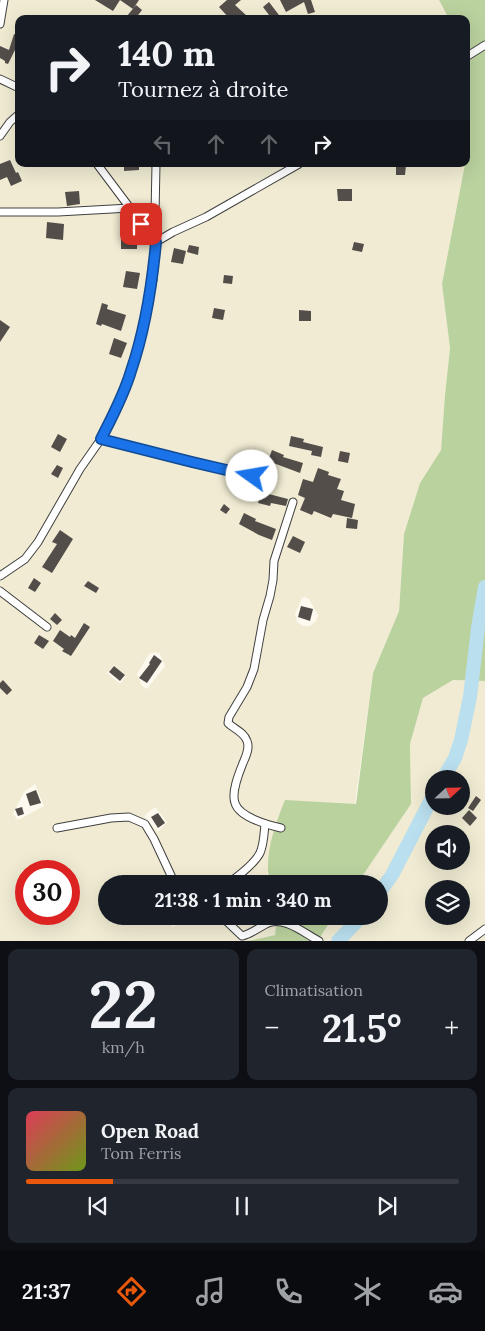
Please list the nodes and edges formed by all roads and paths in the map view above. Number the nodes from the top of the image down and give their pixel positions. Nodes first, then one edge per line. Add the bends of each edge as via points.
1 (4, 0) edge
2 (0, 24) edge
3 (485, 45) edge
4 (470, 54) edge
5 (0, 79) edge
6 (15, 86) edge
7 (15, 118) edge
8 (0, 136) edge
9 (98, 167) edge
10 (156, 167) edge
11 (294, 167) edge
12 (130, 208) junction
13 (0, 212) edge
14 (156, 242) junction
15 (101, 439) junction
16 (252, 476) dead end
17 (293, 502) dead end
18 (0, 576) edge
19 (0, 591) edge
20 (47, 627) dead end
21 (265, 824) junction
22 (57, 828) dead end
23 (281, 828) dead end
24 (171, 875) edge
25 (238, 875) edge
26 (230, 925) edge
27 (263, 925) edge
28 (291, 925) edge
29 (485, 929) edge
30 (319, 941) edge
31 (468, 941) edge

1 - 2 street
3 - 4 street
5 - 6 street
7 - 8 street
9 - 12 street
10 - 14 street
11 - 14 street
12 - 13 street
12 - 14 street
14 - 15 street via 152,280 131,372
15 - 16 street
15 - 18 street via 26,559
17 - 21 street via 274,561 274,580 254,670 228,723 244,734 248,742 233,796 235,806
19 - 20 street
21 - 23 street
21 - 25 street via 260,853
22 - 24 street via 129,817 146,824
26 - 27 street via 242,936
28 - 30 street
29 - 31 street

